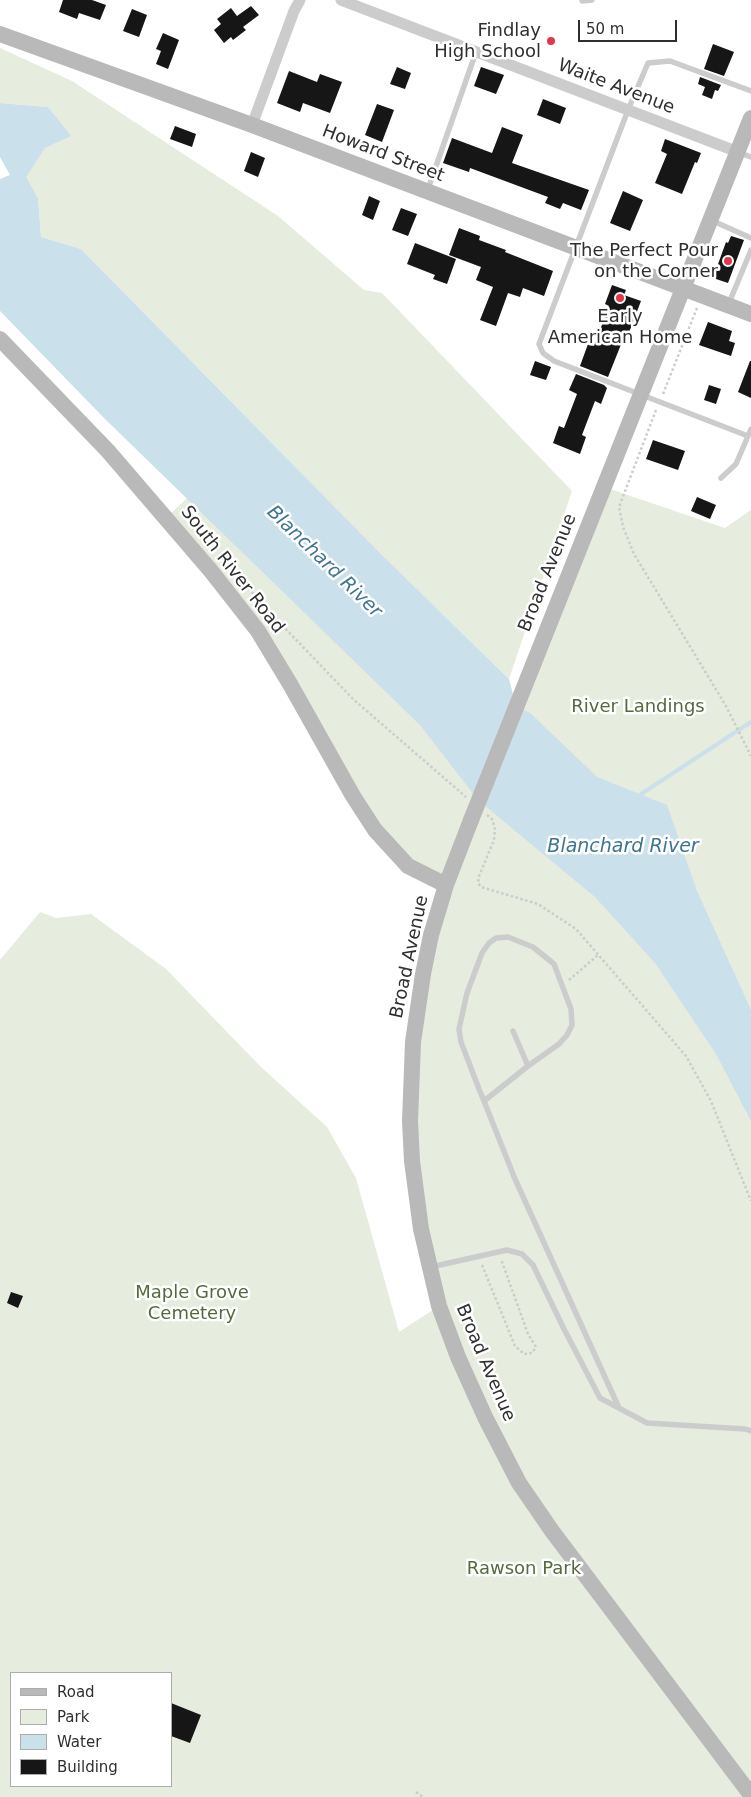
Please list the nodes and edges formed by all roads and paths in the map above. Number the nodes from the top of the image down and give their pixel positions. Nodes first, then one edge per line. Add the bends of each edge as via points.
1 (300, 0) edge
2 (341, 0) edge
3 (592, 0) edge
4 (582, 1) edge
5 (0, 34) edge
6 (476, 52) junction
7 (751, 92) edge
8 (628, 110) junction
9 (751, 118) edge
10 (252, 125) junction
11 (744, 155) edge
12 (427, 192) junction
13 (711, 220) junction
14 (751, 238) edge
15 (577, 249) junction
16 (751, 250) edge
17 (684, 288) junction
18 (702, 295) junction
19 (728, 305) junction
20 (751, 314) edge
21 (0, 340) edge
22 (641, 394) junction
23 (660, 401) junction
24 (751, 429) edge
25 (748, 436) junction
26 (721, 478) dead end
27 (214, 550) dead end
28 (751, 756) edge
29 (470, 801) dead end
30 (478, 817) junction
31 (446, 885) junction
32 (598, 955) junction
33 (579, 971) dead end
34 (513, 1032) dead end
35 (528, 1066) junction
36 (484, 1101) junction
37 (751, 1201) edge
38 (499, 1252) junction
39 (478, 1257) junction
40 (429, 1268) junction
41 (619, 1408) junction
42 (751, 1431) edge
43 (416, 1792) dead end
44 (751, 1795) edge
45 (423, 1797) edge

1 - 10 street
2 - 6 street, Waite Avenue
3 - 4 lane
5 - 10 main road, Howard Street
6 - 8 street, Waite Avenue
6 - 12 lane
7 - 8 lane via 670,61 648,63
8 - 11 street, Waite Avenue
8 - 15 lane
9 - 11 main road, Broad Avenue
10 - 12 main road, Howard Street
11 - 13 main road, Broad Avenue
12 - 15 main road, Howard Street
13 - 14 lane
13 - 17 main road, Broad Avenue
15 - 17 main road, Howard Street
15 - 22 lane via 539,344 543,353 554,361
16 - 19 lane
17 - 18 main road, Howard Street
17 - 22 main road, Broad Avenue
18 - 19 main road, Howard Street
18 - 23 path
19 - 20 main road, Howard Street
21 - 31 main road, South River Road via 108,451 212,570 258,631 375,830 408,866
22 - 23 lane
22 - 30 main road, Broad Avenue, bridge via 533,665
23 - 25 lane
23 - 28 path via 619,507 623,527 634,554 726,706
24 - 25 lane
25 - 26 lane via 736,464
27 - 29 path via 353,699
30 - 31 main road, Broad Avenue
30 - 32 path via 492,820 495,829 494,840 479,876 481,887 538,904 576,929
31 - 40 main road, Broad Avenue via 423,974 410,1082 412,1161
32 - 33 path
32 - 37 path via 686,1056 711,1102
34 - 35 lane
35 - 36 lane
35 - 36 lane via 567,1035 572,1025 571,1009 554,964 533,947 508,937 496,938 482,954 467,993 459,1029
36 - 41 lane via 515,1179
38 - 39 lane
38 - 39 path via 528,1334 536,1347 532,1353 524,1354 515,1346
38 - 41 lane via 507,1250 522,1254 533,1265 600,1398
39 - 40 lane
40 - 44 main road, Broad Avenue via 458,1357 484,1418 519,1483
41 - 42 lane via 647,1422
43 - 45 path

